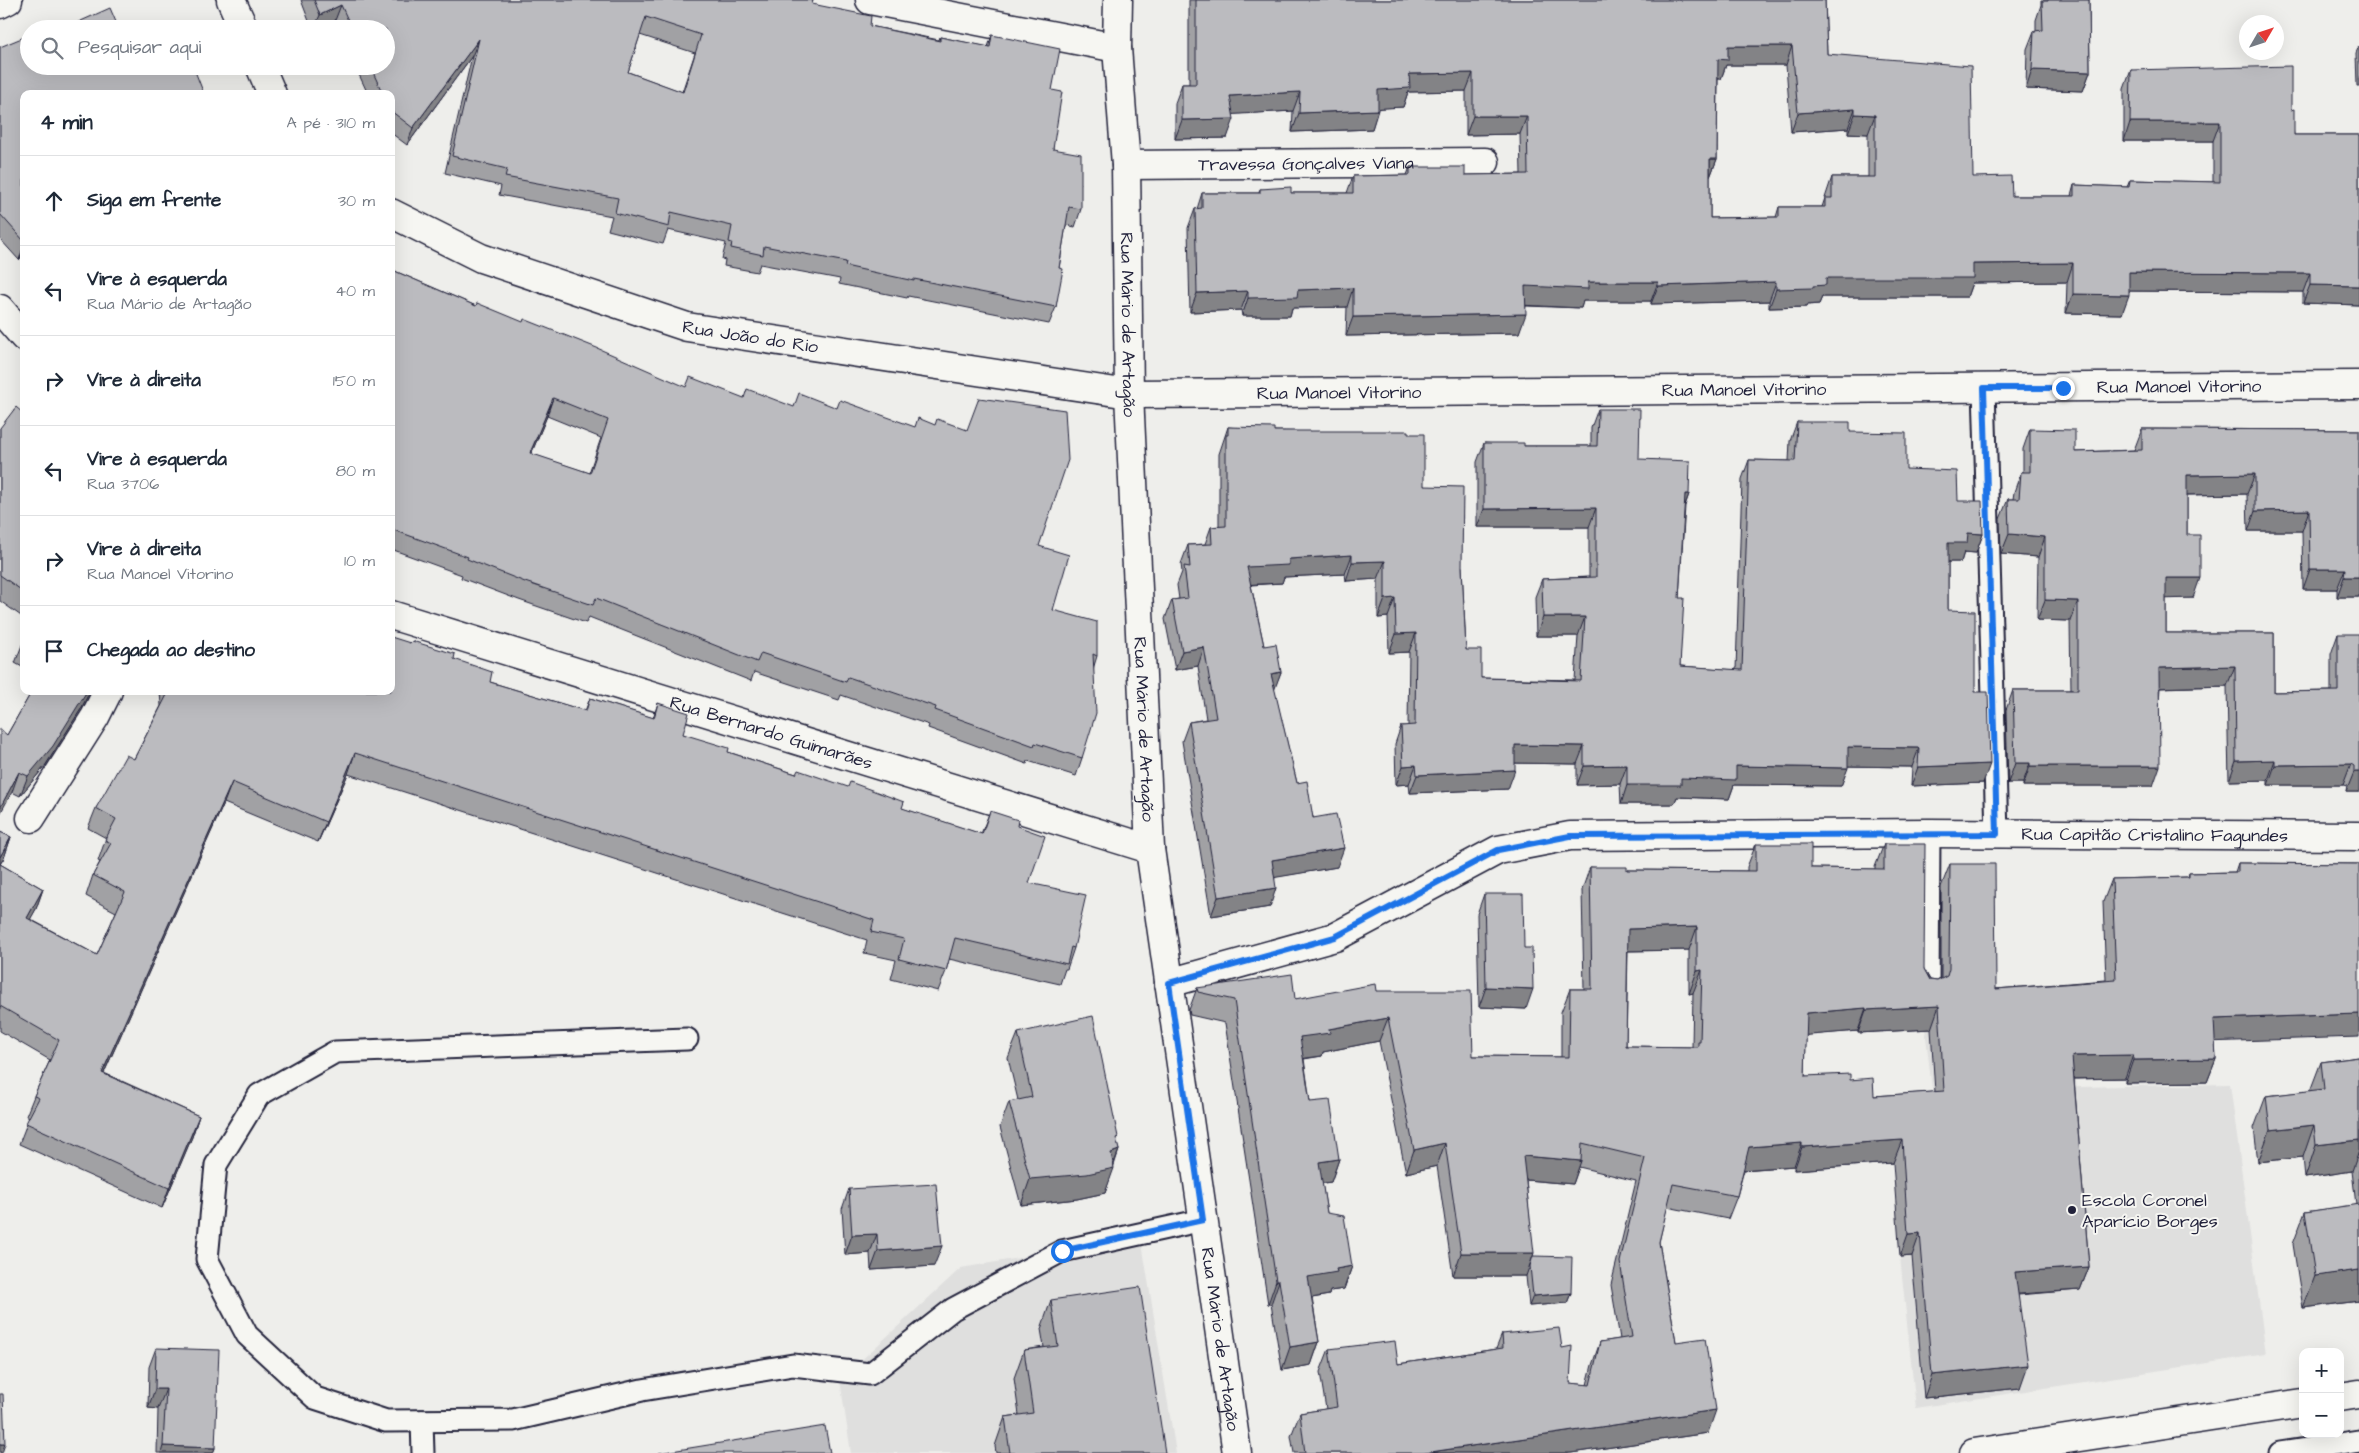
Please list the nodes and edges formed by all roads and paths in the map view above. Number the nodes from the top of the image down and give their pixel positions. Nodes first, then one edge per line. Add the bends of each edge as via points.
1 (8, 0) edge
2 (231, 0) edge
3 (870, 0) edge
4 (1118, 0) edge
5 (0, 4) edge
6 (240, 20) edge
7 (1117, 48) junction
8 (264, 75) edge
9 (270, 90) edge
10 (1485, 162) dead end
11 (1126, 165) junction
12 (395, 214) edge
13 (0, 310) edge
14 (20, 332) edge
15 (2359, 385) edge
16 (1984, 388) junction
17 (1128, 394) junction
18 (395, 616) edge
19 (106, 695) edge
20 (31, 818) dead end
21 (1929, 833) junction
22 (1997, 834) junction
23 (2359, 836) edge
24 (1150, 849) junction
25 (1169, 983) junction
26 (1928, 992) edge
27 (687, 1039) dead end
28 (1203, 1220) junction
29 (2359, 1394) edge
30 (2344, 1396) edge
31 (2299, 1404) edge
32 (422, 1421) junction
33 (2359, 1441) edge
34 (423, 1453) edge
35 (1237, 1453) edge
36 (1974, 1453) edge
37 (2280, 1453) edge

1 - 5 street
2 - 6 street
3 - 7 street
4 - 7 street, Rua Mário de Artagão
7 - 11 street, Rua Mário de Artagão
8 - 9 street
10 - 11 street, Travessa Gonçalves Viana
11 - 17 street, Rua Mário de Artagão
12 - 17 street, Rua João do Rio via 481,258 687,326
13 - 14 street
15 - 16 street, Rua Manoel Vitorino
16 - 17 street, Rua Manoel Vitorino
16 - 22 lane
17 - 24 street, Rua Mário de Artagão
18 - 24 street, Rua Bernardo Guimarães
19 - 20 street
21 - 22 street, Rua Capitão Cristalino Fagundes
21 - 25 street, Rua Capitão Cristalino Fagundes via 1570,836 1543,841 1498,850 1335,937
21 - 26 lane
22 - 23 street, Rua Capitão Cristalino Fagundes
24 - 25 street, Rua Mário de Artagão
25 - 28 street, Rua Mário de Artagão
27 - 32 lane via 335,1052 259,1095 216,1165 207,1259 247,1335 315,1398 386,1421
28 - 32 lane via 1062,1251 953,1309 870,1374 794,1365 642,1390 513,1420
28 - 35 street, Rua Mário de Artagão
29 - 30 street
31 - 36 street
32 - 34 lane
33 - 37 lane

